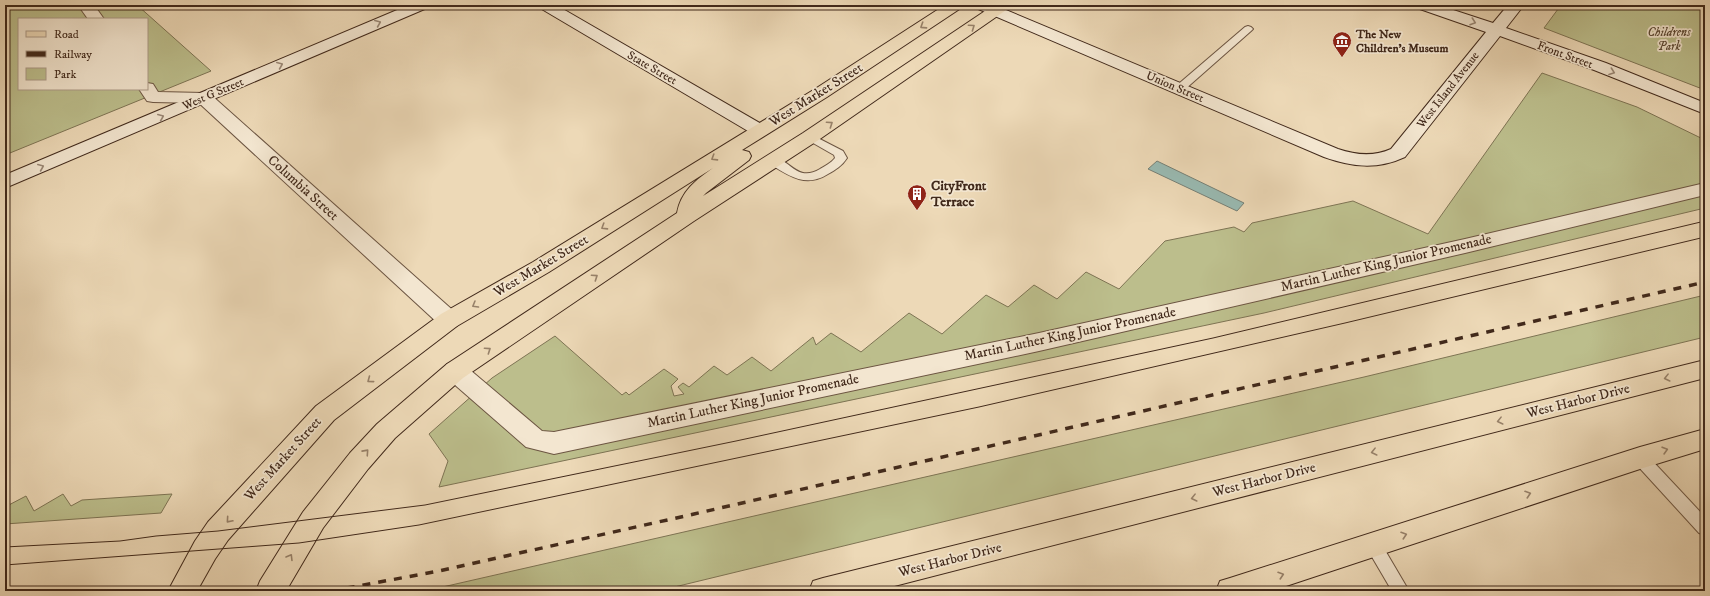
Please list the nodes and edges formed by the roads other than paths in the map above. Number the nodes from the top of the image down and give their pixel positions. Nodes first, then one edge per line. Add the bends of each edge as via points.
1 (86, 5) edge
2 (422, 5) edge
3 (544, 5) edge
4 (956, 5) edge
5 (1422, 5) edge
6 (1516, 5) edge
7 (994, 7) edge
8 (95, 18) edge
9 (1248, 29) dead end
10 (1496, 30) junction
11 (1179, 89) junction
12 (148, 90) edge
13 (204, 98) junction
14 (802, 104) junction
15 (1705, 109) edge
16 (759, 130) junction
17 (810, 137) junction
18 (1371, 160) joint
19 (774, 161) junction
20 (5, 182) edge
21 (1705, 189) edge
22 (687, 216) junction
23 (449, 320) junction
24 (1705, 369) edge
25 (455, 371) junction
26 (1705, 439) edge
27 (1640, 458) junction
28 (1705, 528) edge
29 (1373, 545) junction
30 (182, 591) edge
31 (270, 591) edge
32 (824, 591) edge
33 (1230, 591) edge
34 (1401, 591) edge

1 - 8 street
13 -> 2 street, West G Street
3 - 16 street, State Street
4 -> 14 main road, West Market Street
5 -> 10 street, Front Street
6 - 10 street, West Island Avenue
7 - 11 street, Union Street
17 -> 7 main road, West Market Street
9 - 11 lane
10 -> 15 street, Front Street
10 - 18 street, West Island Avenue via 1398,153 1390,158
11 - 18 street, Union Street via 1338,156 1359,161
12 - 13 street via 152,97
20 -> 13 street, West G Street
13 - 23 street, Columbia Street
14 - 16 main road, West Market Street
14 - 19 main road via 798,117 781,132 772,147
16 - 22 main road via 755,140 738,160 699,188 689,202
16 -> 23 main road, West Market Street via 541,267
17 - 19 main road, West Market Street
17 - 19 lane via 839,153 841,158 838,163 817,177 809,179 801,178
19 - 22 main road, West Market Street
21 - 25 street, Martin Luther King Junior Promenade via 1039,342 554,443 535,440
25 -> 22 main road, West Market Street
23 -> 30 main road, West Market Street via 325,413 218,532
24 -> 32 main road, West Harbor Drive
31 -> 25 main road, West Market Street via 313,520 358,461 386,431
27 -> 26 main road
27 - 28 lane
29 -> 27 main road
33 -> 29 main road
29 - 34 lane

